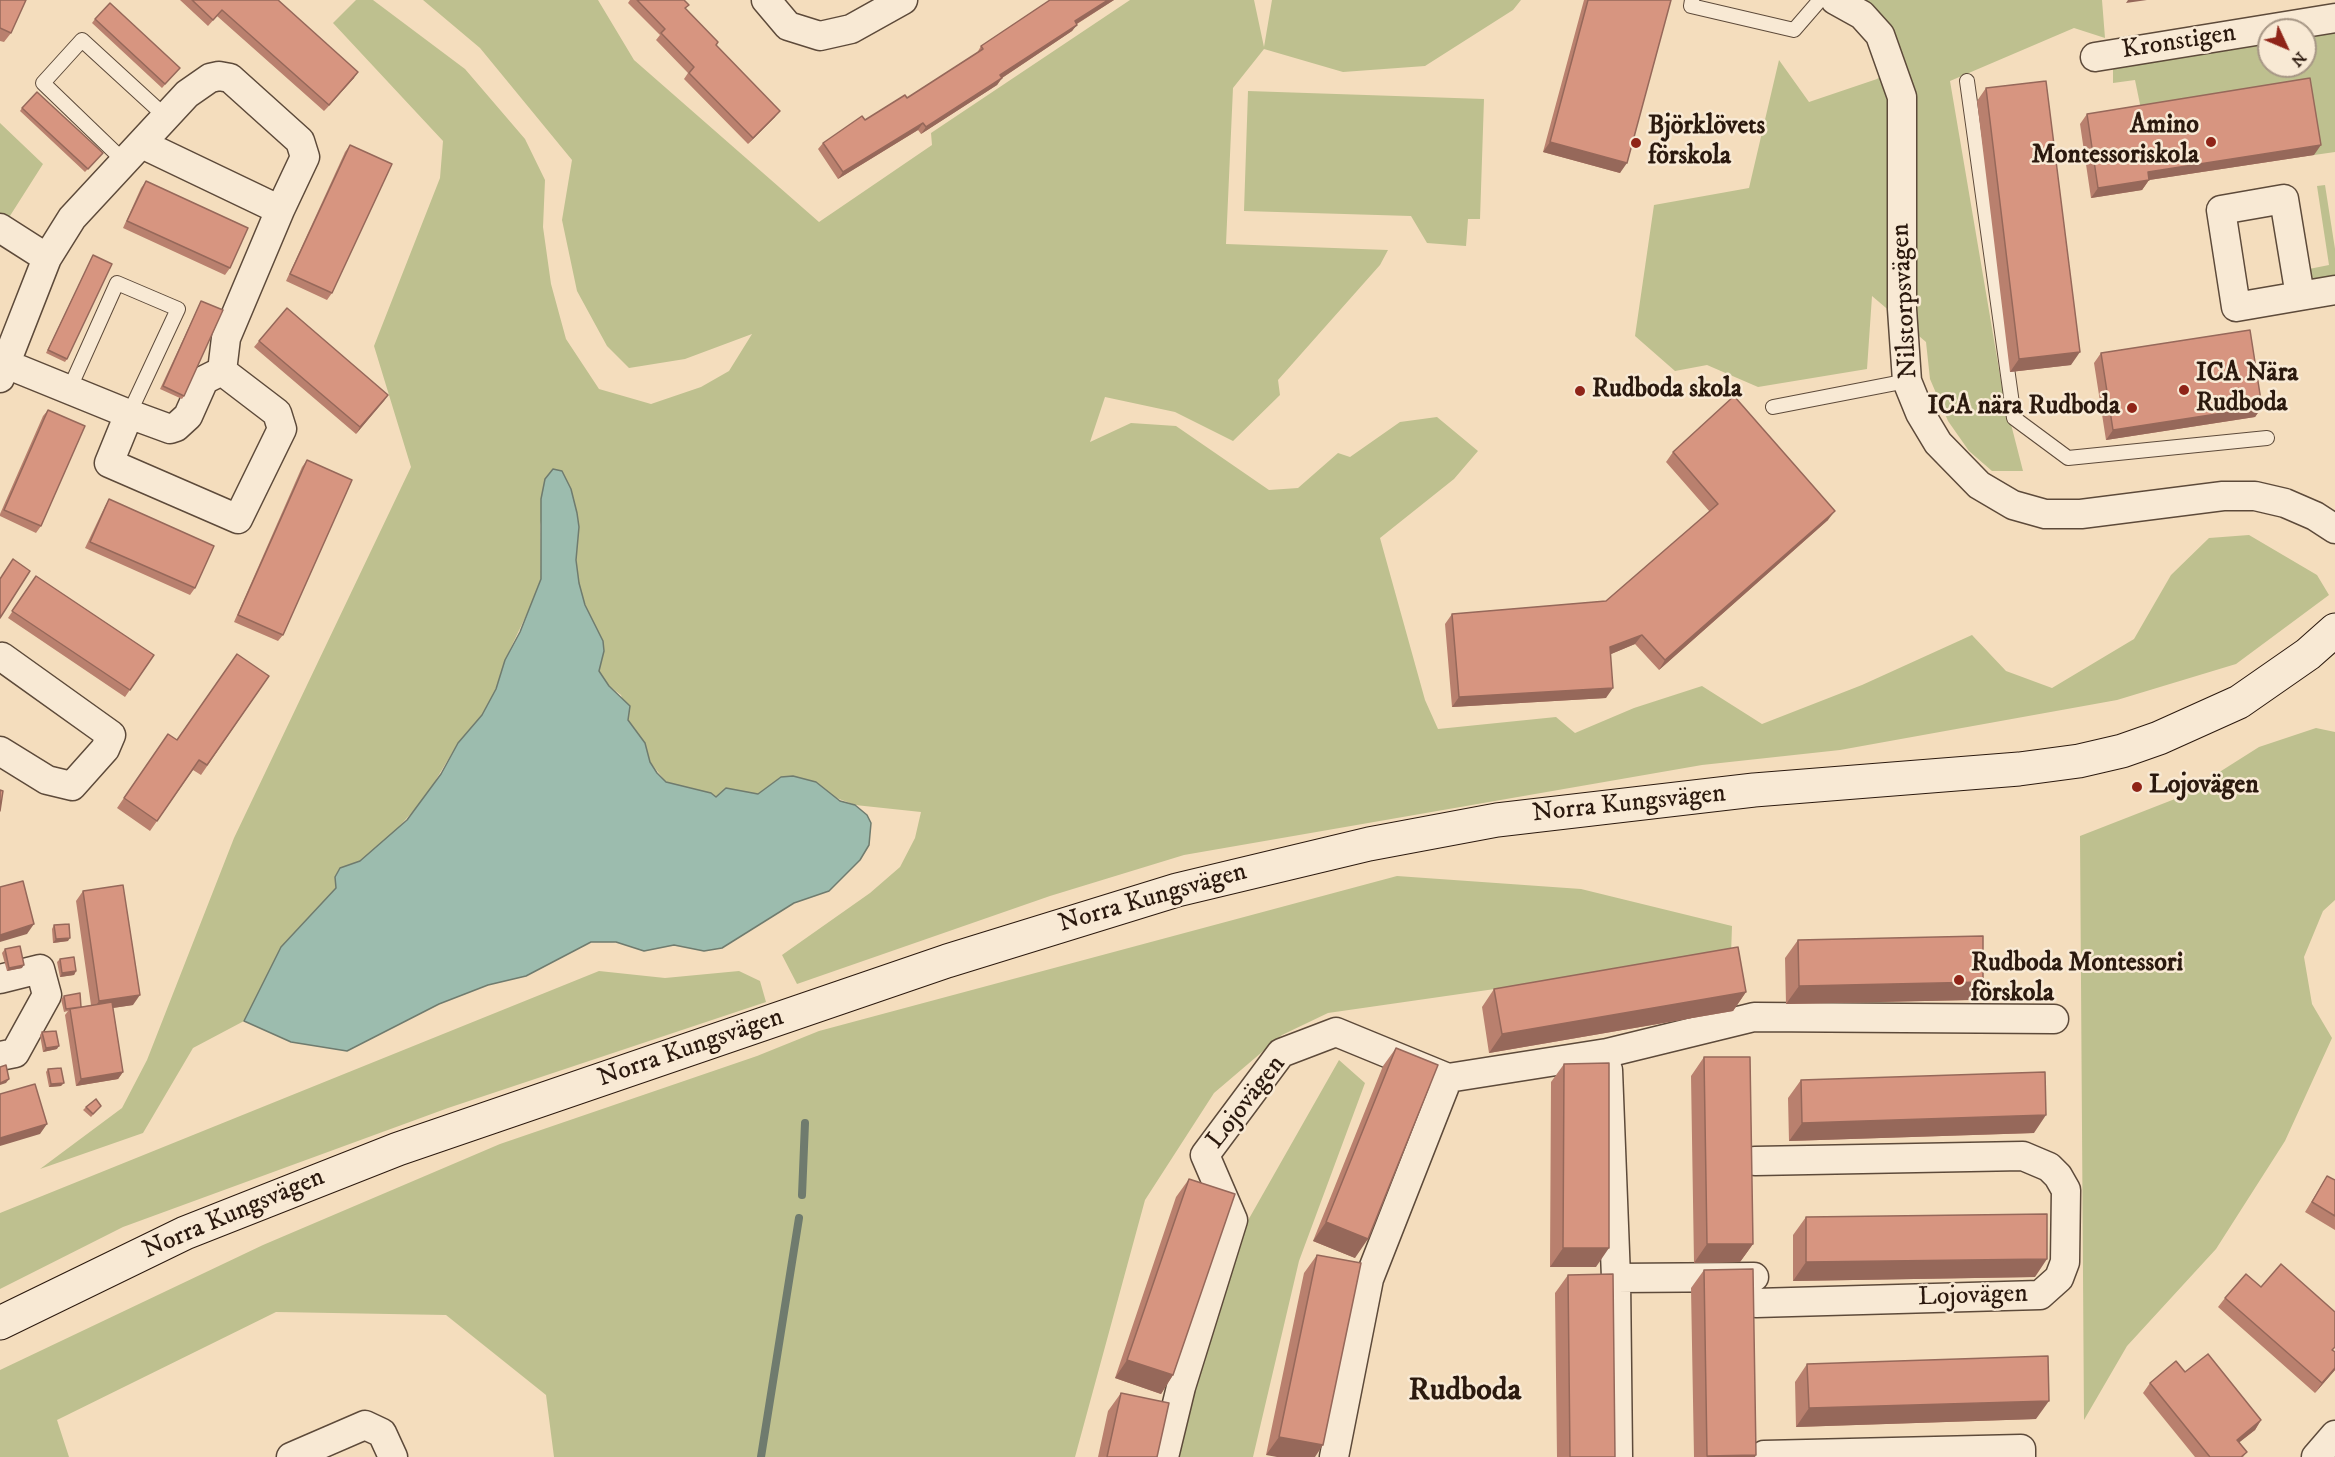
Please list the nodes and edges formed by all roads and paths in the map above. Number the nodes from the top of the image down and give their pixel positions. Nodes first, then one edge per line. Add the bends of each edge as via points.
1 (766, 0) edge
2 (903, 0) edge
3 (1692, 0) edge
4 (1820, 0) edge
5 (1835, 0) edge
6 (2335, 18) edge
7 (2095, 57) dead end
8 (1967, 81) dead end
9 (166, 117) junction
10 (133, 153) junction
11 (280, 210) junction
12 (0, 228) edge
13 (47, 258) junction
14 (2335, 290) edge
15 (2300, 296) dead end
16 (3, 371) edge
17 (222, 371) junction
18 (1907, 381) junction
19 (69, 390) junction
20 (1773, 407) dead end
21 (129, 414) junction
22 (2267, 438) dead end
23 (2335, 529) edge
24 (2335, 630) edge
25 (0, 658) edge
26 (0, 751) edge
27 (0, 979) edge
28 (2054, 1019) dead end
29 (1607, 1053) junction
30 (0, 1056) edge
31 (1448, 1078) junction
32 (1755, 1161) dead end
33 (1616, 1278) junction
34 (0, 1323) edge
35 (2335, 1435) edge
36 (1764, 1455) dead end
37 (291, 1457) edge
38 (393, 1457) edge
39 (1164, 1457) edge
40 (1334, 1457) edge
41 (1618, 1457) edge
42 (2021, 1457) edge
43 (2316, 1457) edge

1 - 2 street via 788,26 820,36 851,29
3 - 4 lane via 1691,6 1794,30
5 - 18 street, Nilstorpsvägen via 1862,15 1880,35 1902,97 1902,309
6 - 7 street, Kronstigen
8 - 22 lane via 2014,418 2068,458
9 - 10 street
9 - 10 lane via 82,40 43,83
9 - 11 street via 187,94 210,78 230,78 300,141 304,150 305,157
10 - 11 street
10 - 13 street via 72,218
11 - 17 street via 226,338
12 - 13 street
13 - 16 street
14 - 15 street
16 - 19 street
17 - 21 street via 204,380 188,416 176,427 170,429
17 - 21 street via 277,413 282,429 238,519 109,463
18 - 20 lane
18 - 23 street, Nilstorpsvägen via 1938,443 1979,485 2013,505 2045,514 2081,514 2223,496 2255,496 2285,503
19 - 21 street
19 - 21 lane via 117,283 178,309
24 - 34 main road, Norra Kungsvägen via 2239,702 2122,751 2019,769 1766,789 1509,818 1369,843 1177,890 826,1002 409,1145 185,1233
25 - 26 street via 111,735 105,749 72,786 47,780
27 - 30 street via 40,969 47,995 15,1053
28 - 29 street via 1754,1017
29 - 31 street
29 - 33 street
31 - 39 street, Lojovägen via 1336,1032 1281,1053 1274,1062 1205,1155 1233,1220 1181,1387
31 - 40 street via 1369,1279
32 - 33 street, Lojovägen via 2023,1156 2049,1167 2066,1190 2065,1262 2059,1278 2040,1295 1755,1290
33 - 41 street
35 - 43 street
36 - 42 street via 2021,1449
37 - 38 street via 365,1425 382,1433

